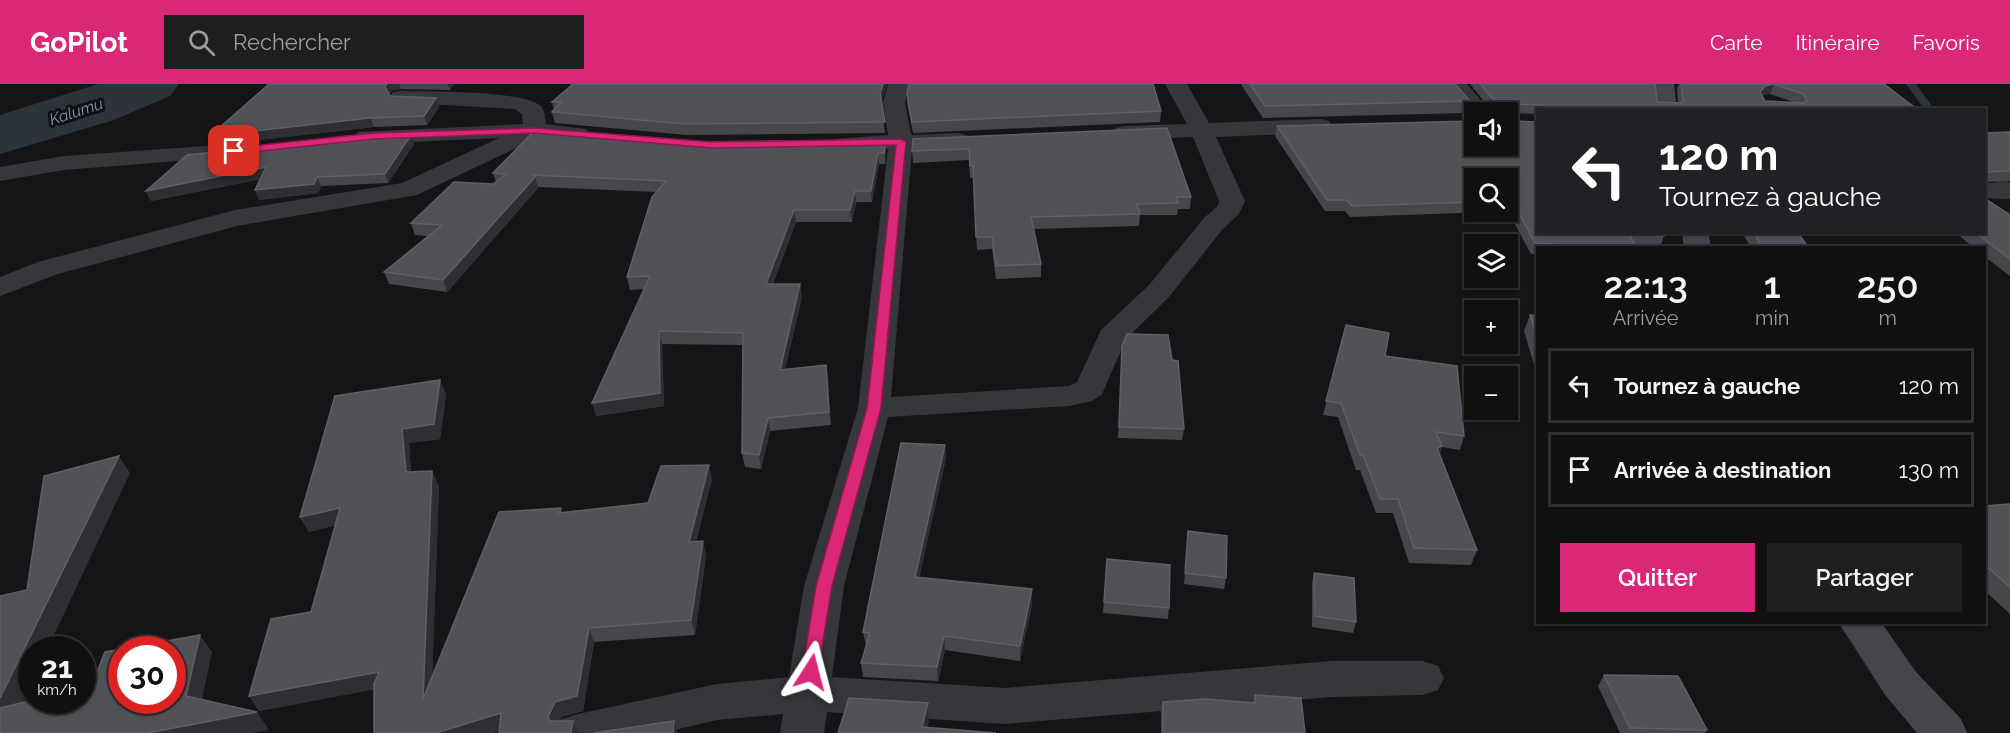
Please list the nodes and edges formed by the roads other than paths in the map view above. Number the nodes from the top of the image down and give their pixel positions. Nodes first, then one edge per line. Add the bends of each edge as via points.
1 (899, 84) edge
2 (1176, 84) edge
3 (1455, 84) edge
4 (1663, 84) edge
5 (401, 98) edge
6 (1471, 102) edge
7 (1666, 108) edge
8 (1342, 126) edge
9 (1201, 129) junction
10 (534, 130) junction
11 (1097, 134) edge
12 (605, 137) edge
13 (346, 139) edge
14 (982, 139) edge
15 (901, 142) junction
16 (824, 144) edge
17 (256, 149) edge
18 (0, 174) edge
19 (0, 287) edge
20 (874, 408) junction
21 (1859, 624) edge
22 (1423, 678) dead end
23 (805, 713) edge
24 (578, 733) edge
25 (1945, 733) edge

1 - 15 street via 894,103
2 - 9 street
3 - 6 street
4 - 7 main road
5 - 10 street via 520,103 533,111
8 - 9 street
9 - 11 street
9 - 20 street via 1232,201 1230,210 1213,224 1159,291 1112,336 1091,387 1069,396
10 - 12 street
10 - 13 street
10 - 19 street via 408,190 235,218 48,267
14 - 15 street
15 - 16 street
15 - 20 street
17 - 18 street via 64,163
20 - 23 street via 824,586
21 - 25 main road via 1901,684
22 - 23 street via 1332,679 1005,706
23 - 24 street via 717,702

